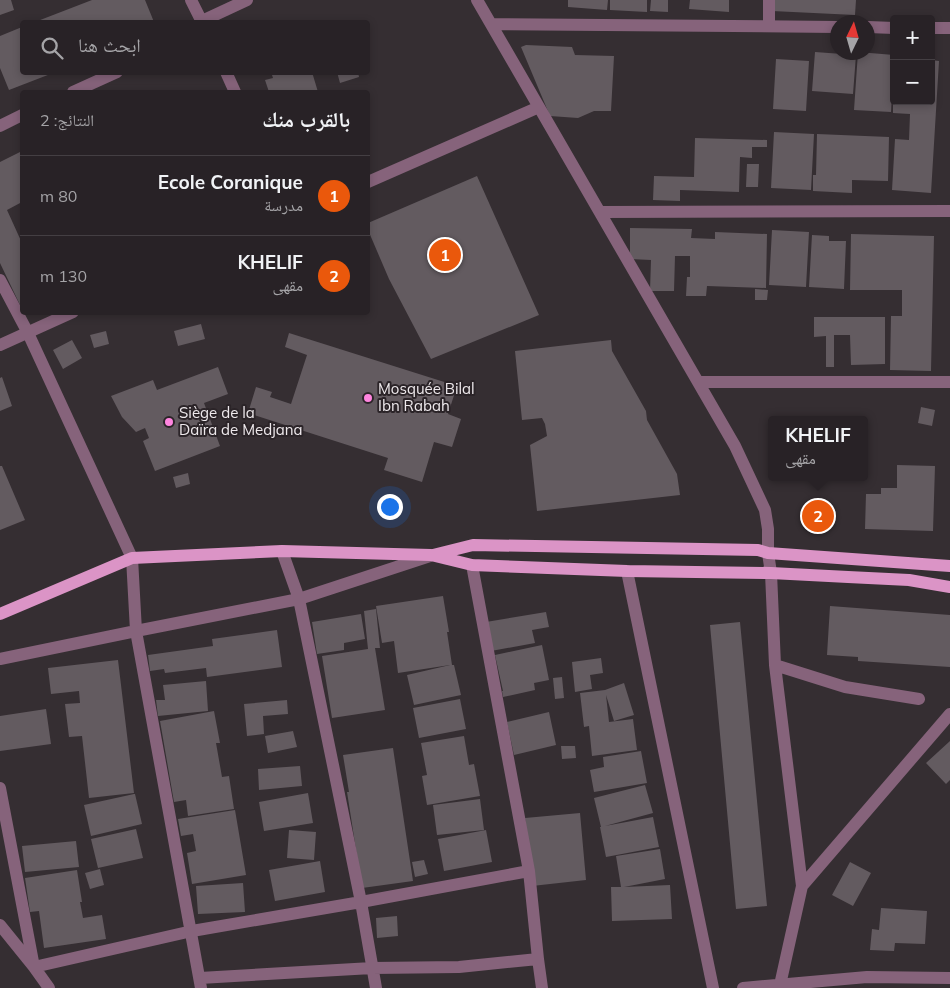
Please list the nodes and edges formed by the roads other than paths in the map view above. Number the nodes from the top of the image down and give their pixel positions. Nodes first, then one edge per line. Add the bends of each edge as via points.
1 (191, 0) edge
2 (247, 0) edge
3 (477, 0) edge
4 (769, 0) edge
5 (201, 20) edge
6 (206, 20) edge
7 (491, 24) junction
8 (769, 26) junction
9 (830, 27) edge
10 (875, 27) edge
11 (890, 28) edge
12 (935, 28) edge
13 (950, 28) edge
14 (110, 75) edge
15 (227, 75) edge
16 (77, 90) edge
17 (234, 90) edge
18 (539, 107) junction
19 (20, 116) edge
20 (0, 126) edge
21 (370, 181) edge
22 (950, 211) edge
23 (600, 212) junction
24 (0, 280) edge
25 (67, 315) edge
26 (28, 333) junction
27 (0, 345) edge
28 (698, 382) junction
29 (950, 382) edge
30 (282, 551) junction
31 (768, 553) junction
32 (431, 555) junction
33 (132, 558) junction
34 (472, 565) junction
35 (950, 566) edge
36 (628, 570) junction
37 (772, 574) junction
38 (950, 587) edge
39 (299, 599) junction
40 (0, 614) edge
41 (136, 631) junction
42 (0, 659) edge
43 (775, 665) junction
44 (919, 699) dead end
45 (950, 714) edge
46 (0, 788) edge
47 (529, 871) junction
48 (802, 886) junction
49 (361, 902) junction
50 (0, 926) edge
51 (192, 931) junction
52 (538, 960) junction
53 (34, 966) junction
54 (372, 968) junction
55 (950, 978) edge
56 (201, 983) edge
57 (780, 985) junction
58 (49, 988) edge
59 (376, 988) edge
60 (542, 988) edge
61 (713, 988) edge
62 (743, 988) edge

1 - 5 street
2 - 6 street
3 - 7 street
4 - 8 street
7 - 8 street
7 - 18 street
8 - 9 street
10 - 11 street
12 - 13 street
14 - 16 street
15 - 17 street
18 - 21 street
18 - 23 street
19 - 20 street
22 - 23 street
23 - 28 street
24 - 26 street
25 - 26 street
26 - 27 street
26 - 33 street
28 - 29 street
28 - 31 street via 735,446 765,510
30 - 32 main road
30 - 33 main road
30 - 39 street
31 - 32 main road via 758,550 473,545
31 - 35 main road
31 - 37 street
32 - 34 main road
32 - 39 street
33 - 40 main road
33 - 41 street
34 - 36 main road
34 - 47 street
36 - 37 main road
36 - 61 street
37 - 38 main road via 909,580
37 - 43 street
39 - 41 street
39 - 49 street
41 - 42 street
41 - 51 street
43 - 44 street via 844,687
43 - 48 street
45 - 48 street
46 - 53 street
47 - 49 street
47 - 52 street
48 - 57 street
49 - 51 street
49 - 54 street
50 - 53 street
51 - 53 street
51 - 56 street
52 - 54 street via 459,967
52 - 60 street
53 - 58 street
54 - 56 street
54 - 59 street
55 - 57 street via 867,977
57 - 62 street

